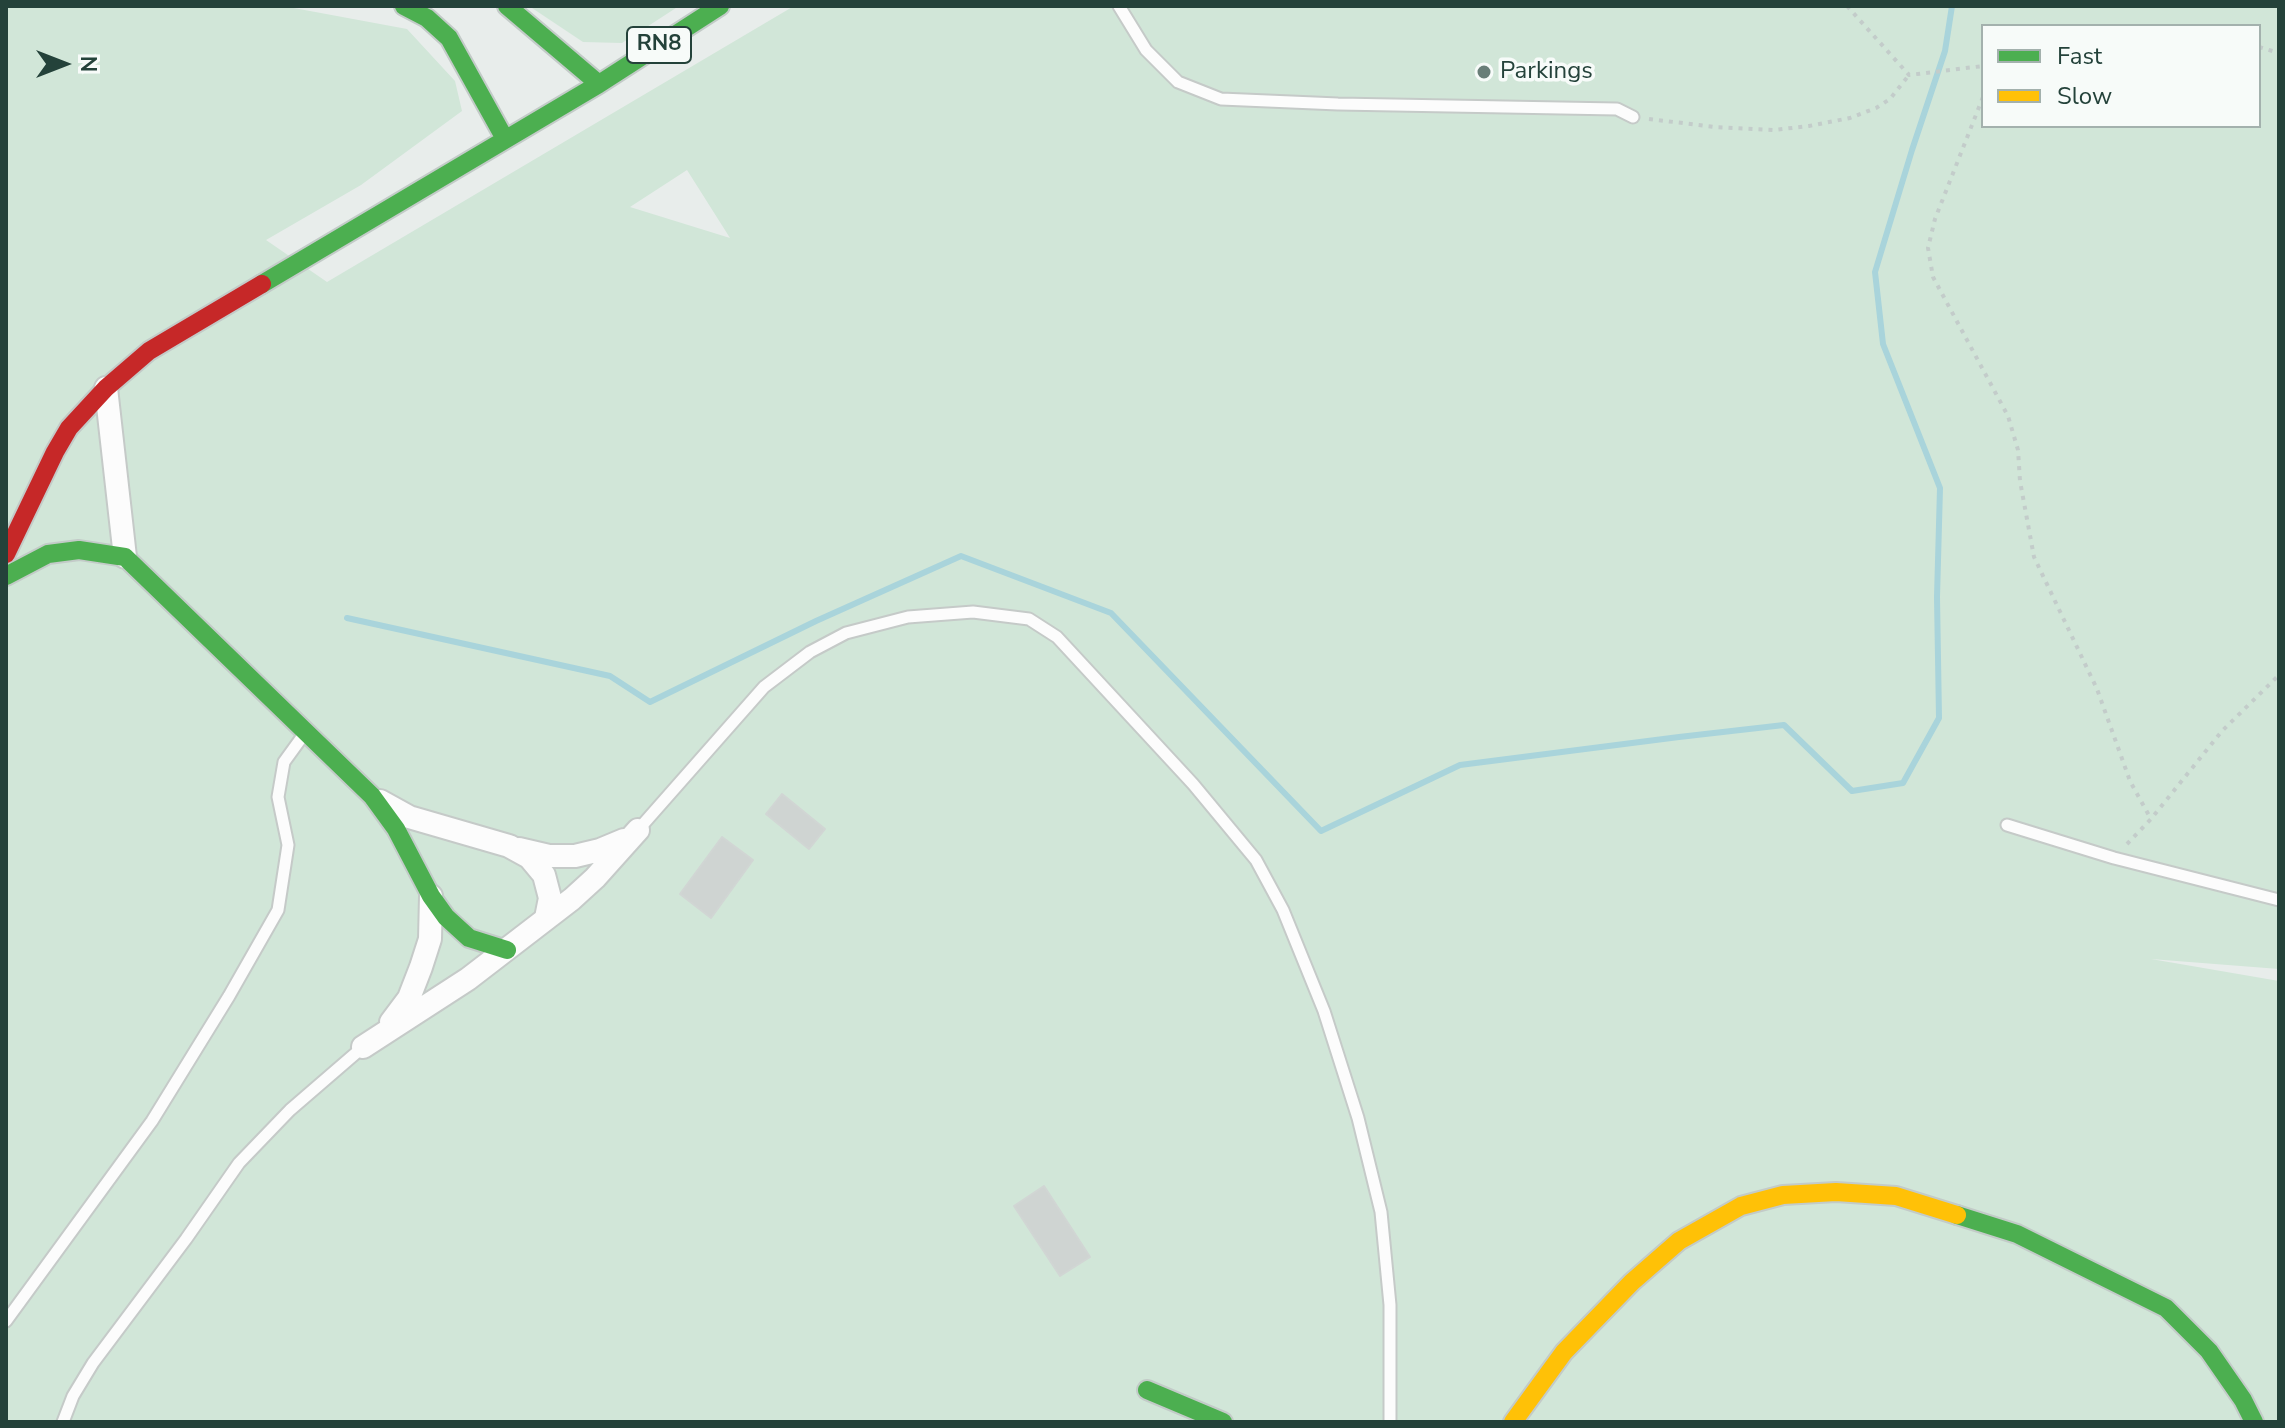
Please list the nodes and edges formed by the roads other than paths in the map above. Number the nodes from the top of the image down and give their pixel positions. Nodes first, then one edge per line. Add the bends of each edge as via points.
1 (404, 6) edge
2 (507, 6) edge
3 (720, 6) edge
4 (1119, 6) edge
5 (599, 84) junction
6 (1633, 117) road end
7 (505, 139) junction
8 (106, 388) junction
9 (6, 554) edge
10 (125, 557) junction
11 (6, 576) edge
12 (306, 732) junction
13 (372, 796) junction
14 (2007, 825) dead end
15 (638, 830) junction
16 (509, 846) junction
17 (431, 896) junction
18 (2279, 900) edge
19 (546, 918) junction
20 (507, 950) junction
21 (363, 1047) junction
22 (6, 1321) edge
23 (1147, 1390) dead end
24 (63, 1422) edge
25 (1223, 1422) edge
26 (1390, 1422) edge
27 (1513, 1422) edge
28 (2254, 1422) edge

1 - 7 street via 449,38
2 - 5 street, RN8
3 - 5 street, RN8
4 - 6 lane via 1146,50 1178,82 1221,99 1617,109
5 - 7 street
7 - 8 street via 149,351
8 - 9 street via 69,428
8 - 10 street
10 - 11 street via 79,550 48,554
10 - 12 street
12 - 13 street
12 - 22 lane via 284,762 278,797 288,845 278,910 152,1121
13 - 16 street via 409,817
13 - 17 street
14 - 18 lane
15 - 16 street via 575,856
15 - 19 street via 595,878
15 - 26 lane via 764,687 846,633 908,617 973,612 1029,619 1057,637 1256,860 1283,910 1324,1011 1381,1212 1390,1305
16 - 19 street via 529,857 544,875 550,898
17 - 20 street via 469,938
17 - 21 street via 430,939 409,998
19 - 20 street
20 - 21 street
21 - 24 lane via 239,1163 93,1363
23 - 25 street
27 - 28 street via 1564,1352 1679,1241 1741,1206 1783,1195 1836,1192 1896,1196 2017,1234 2166,1308 2209,1351

